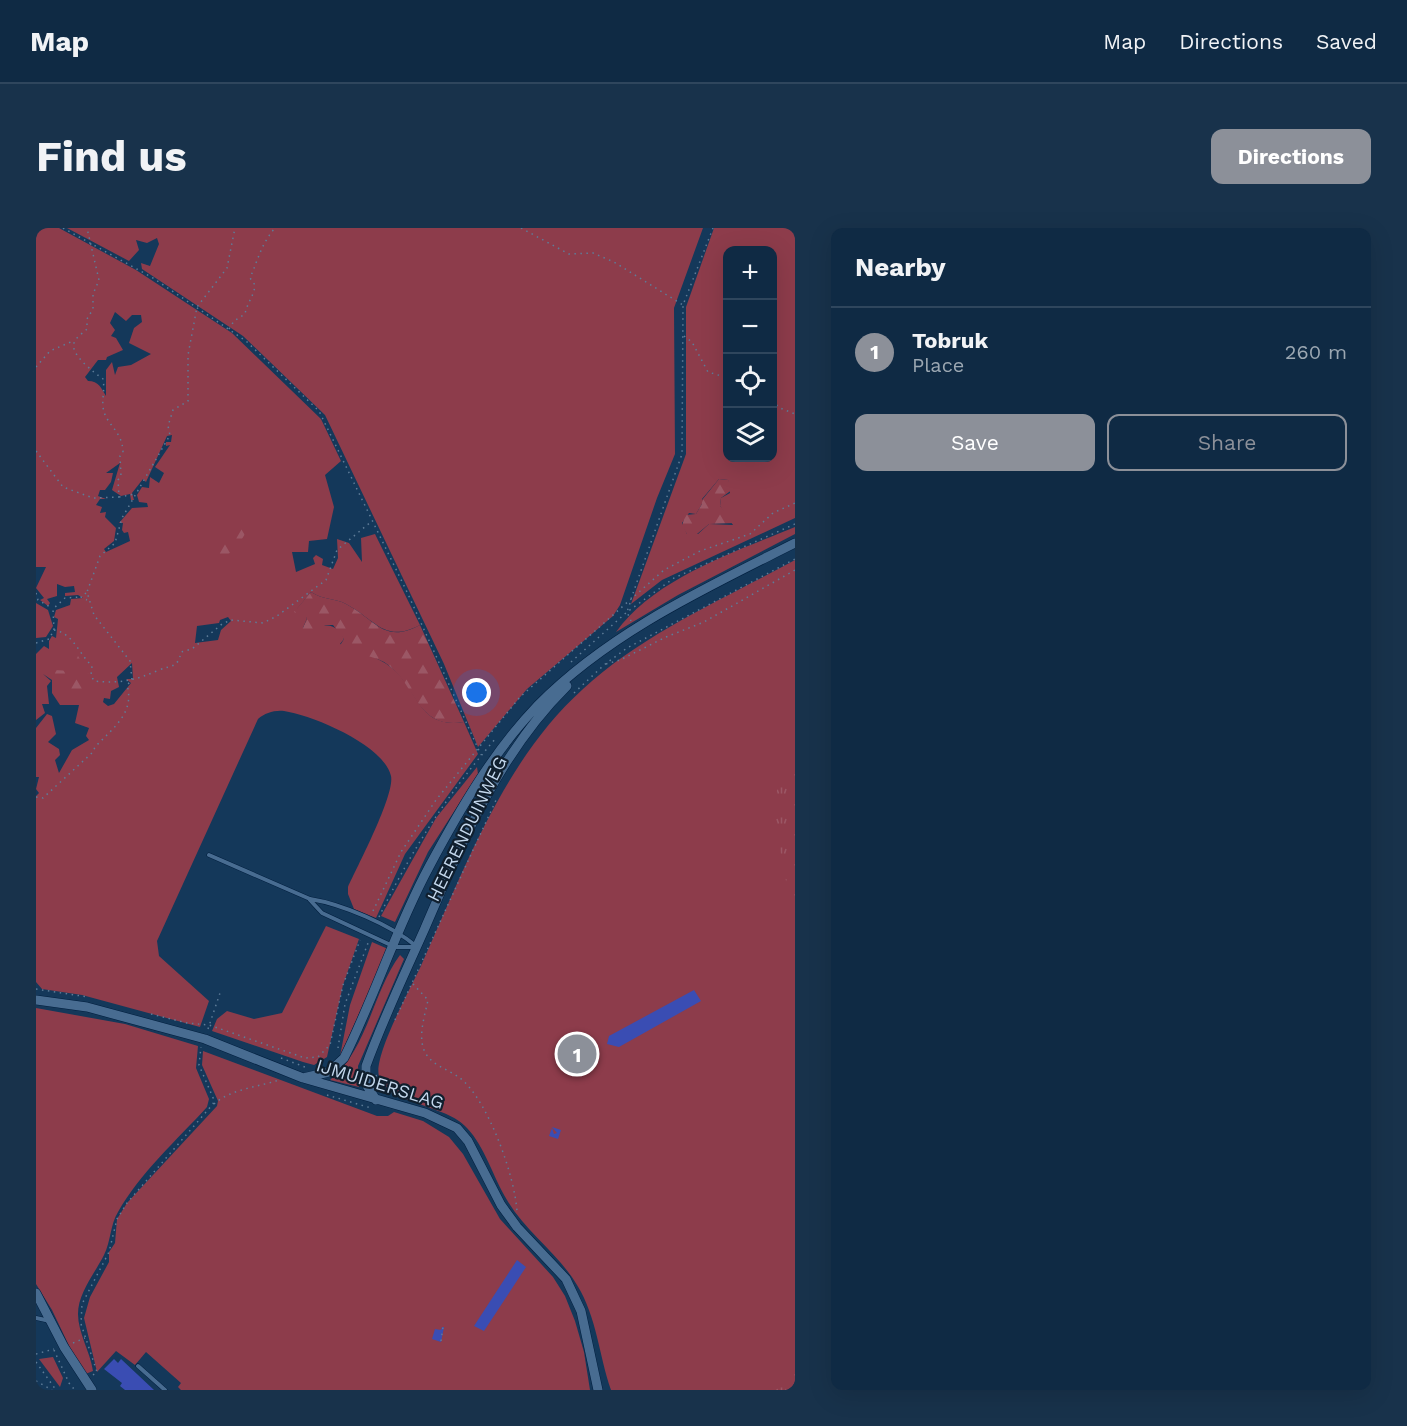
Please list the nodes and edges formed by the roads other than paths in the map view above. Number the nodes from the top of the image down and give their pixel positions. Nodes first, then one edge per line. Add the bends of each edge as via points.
1 (795, 543) edge
2 (612, 644) junction
3 (209, 855) dead end
4 (310, 899) junction
5 (400, 933) junction
6 (394, 946) junction
7 (416, 947) junction
8 (36, 1000) edge
9 (303, 1078) junction
10 (378, 1101) junction
11 (36, 1293) edge
12 (36, 1318) edge
13 (53, 1322) junction
14 (138, 1366) dead end
15 (92, 1390) edge
16 (165, 1390) edge
17 (598, 1390) edge

1 - 2 street, HEERENDUINWEG via 691,596
2 - 5 street, HEERENDUINWEG via 538,705 486,768 428,868
2 - 7 street, HEERENDUINWEG via 560,693 500,773 471,823
3 - 4 lane
4 - 5 lane via 328,902
4 - 6 lane via 322,913
5 - 6 street, HEERENDUINWEG
5 - 7 lane
6 - 7 lane
6 - 9 street, HEERENDUINWEG via 344,1058 329,1072
7 - 10 street, HEERENDUINWEG via 366,1066 366,1084
8 - 9 street, IJMUIDERSLAG via 87,1007 205,1039
9 - 10 street, IJMUIDERSLAG
10 - 17 street, IJMUIDERSLAG via 441,1118 468,1141 501,1205 555,1266 574,1296 590,1344
11 - 13 street
12 - 13 lane
13 - 15 street
14 - 16 lane

